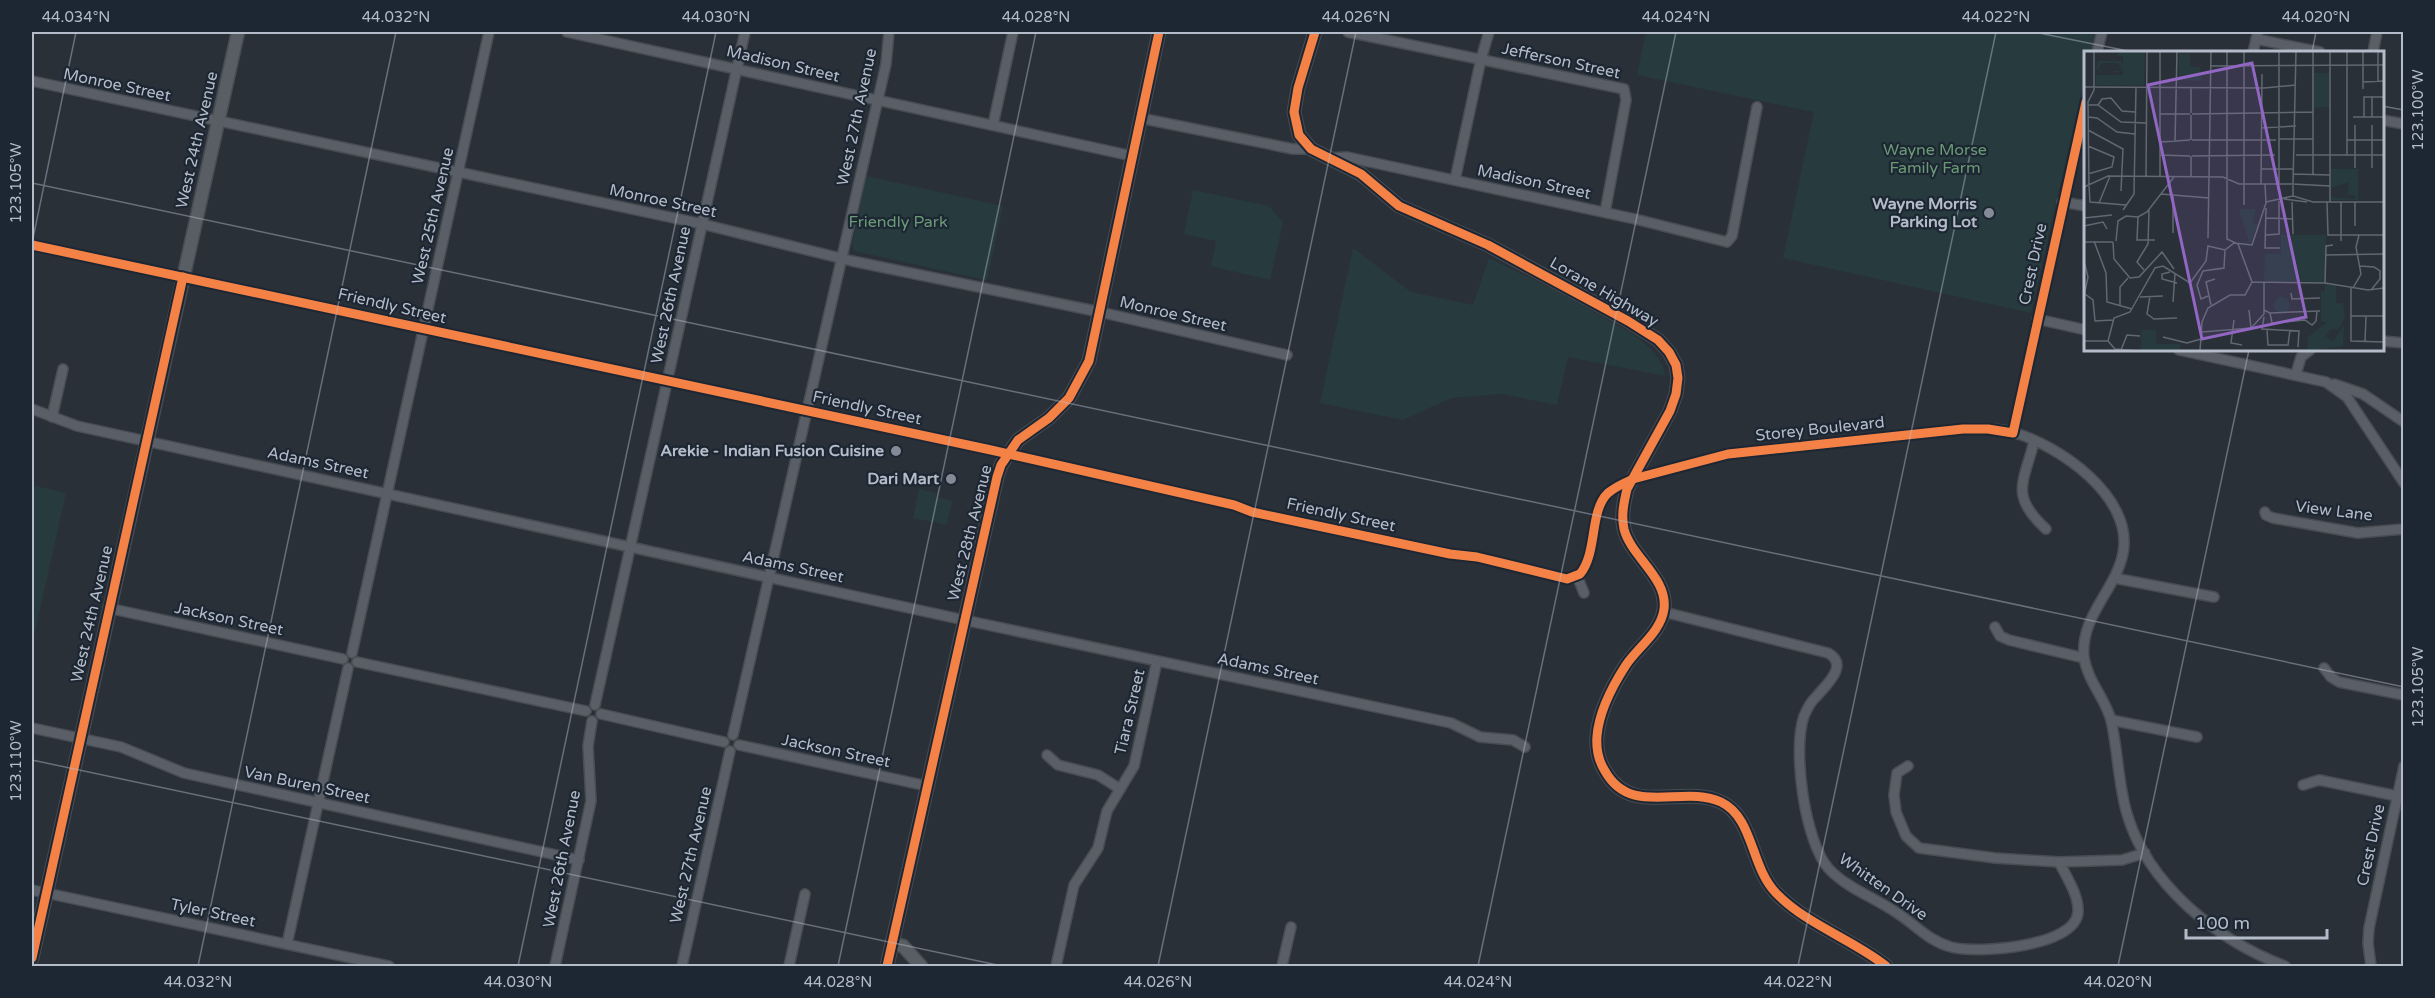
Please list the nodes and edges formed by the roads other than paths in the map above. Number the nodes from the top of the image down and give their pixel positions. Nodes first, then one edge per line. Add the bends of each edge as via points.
1 (238, 32) edge
2 (489, 32) edge
3 (567, 32) edge
4 (617, 32) edge
5 (745, 32) edge
6 (889, 32) edge
7 (1013, 32) edge
8 (1159, 32) edge
9 (1315, 32) edge
10 (1347, 32) edge
11 (1489, 32) edge
12 (2102, 32) edge
13 (2377, 32) edge
14 (2257, 35) edge
15 (615, 42) junction
16 (2097, 51) edge
17 (2253, 51) edge
18 (2316, 51) edge
19 (2373, 51) edge
20 (1481, 59) junction
21 (737, 69) junction
22 (32, 81) edge
23 (876, 100) junction
24 (2084, 106) edge
25 (1757, 107) dead end
26 (1140, 118) junction
27 (2384, 120) edge
28 (217, 121) junction
29 (2403, 124) edge
30 (993, 125) junction
31 (1311, 149) junction
32 (1132, 156) junction
33 (1326, 158) junction
34 (458, 174) junction
35 (1455, 180) junction
36 (2062, 202) junction
37 (2084, 206) edge
38 (1605, 212) junction
39 (702, 224) junction
40 (32, 245) edge
41 (843, 257) junction
42 (183, 277) junction
43 (1100, 312) junction
44 (2037, 319) junction
45 (424, 329) junction
46 (2084, 330) edge
47 (2384, 341) edge
48 (2403, 343) edge
49 (2185, 351) edge
50 (2309, 351) edge
51 (1287, 355) dead end
52 (63, 369) dead end
53 (2296, 374) junction
54 (668, 381) junction
55 (2326, 382) junction
56 (32, 409) edge
57 (808, 411) junction
58 (52, 417) junction
59 (2403, 422) edge
60 (2013, 433) junction
61 (146, 441) junction
62 (2034, 442) junction
63 (1008, 454) junction
64 (1633, 479) junction
65 (2403, 483) edge
66 (387, 493) junction
67 (2265, 512) dead end
68 (2046, 529) dead end
69 (2403, 529) edge
70 (631, 547) junction
71 (1577, 576) junction
72 (770, 577) junction
73 (2114, 578) junction
74 (1584, 593) dead end
75 (2214, 597) dead end
76 (108, 608) junction
77 (1664, 612) junction
78 (964, 620) junction
79 (1995, 627) dead end
80 (351, 658) junction
81 (2084, 658) junction
82 (1157, 661) junction
83 (2324, 668) dead end
84 (2403, 695) edge
85 (595, 705) junction
86 (586, 711) junction
87 (601, 714) junction
88 (2111, 720) junction
89 (592, 721) junction
90 (32, 728) edge
91 (733, 735) junction
92 (2197, 737) dead end
93 (80, 738) junction
94 (724, 742) junction
95 (739, 745) junction
96 (1525, 747) dead end
97 (730, 751) junction
98 (1047, 755) dead end
99 (1908, 766) dead end
100 (2403, 766) edge
101 (2303, 785) dead end
102 (927, 786) junction
103 (1120, 789) junction
104 (2397, 796) junction
105 (318, 802) junction
106 (2145, 853) junction
107 (579, 860) junction
108 (2059, 861) junction
109 (32, 890) edge
110 (46, 893) junction
111 (805, 894) dead end
112 (1290, 927) dead end
113 (892, 943) junction
114 (287, 945) junction
115 (32, 958) edge
116 (389, 966) edge
117 (555, 966) edge
118 (682, 966) edge
119 (789, 966) edge
120 (887, 966) edge
121 (921, 966) edge
122 (1056, 966) edge
123 (1282, 966) edge
124 (1886, 966) edge
125 (2285, 966) edge
126 (2371, 966) edge

1 - 28 street, West 24th Avenue
2 - 34 street, West 25th Avenue
3 - 15 street, Madison Street
4 - 15 street
5 - 21 street, West 26th Avenue
6 - 23 street, West 27th Avenue via 886,64
7 - 30 street
8 - 26 street, West 28th Avenue
9 - 31 street, Lorane Highway via 1294,112 1299,135
10 - 20 street, Jefferson Street
11 - 20 street
12 - 16 street
13 - 19 street
14 - 17 street
14 - 18 street
15 - 21 street, Madison Street
20 - 35 street
20 - 38 street, Jefferson Street via 1622,88 1626,93
21 - 23 street, Madison Street
21 - 39 street, West 26th Avenue
22 - 28 street, Monroe Street
23 - 30 street, Madison Street
23 - 41 street, West 27th Avenue
24 - 36 street, Crest Drive
25 - 38 street, Madison Street via 1729,241
26 - 31 street via 1293,149
26 - 32 street, West 28th Avenue
27 - 29 street
28 - 34 street, Monroe Street
28 - 42 street, West 24th Avenue
30 - 32 street, Madison Street
31 - 33 street, Lorane Highway
32 - 43 street, West 28th Avenue
33 - 35 street, Madison Street via 1347,157
33 - 64 street, Lorane Highway via 1360,174 1399,206 1488,245 1658,340 1676,365 1676,394
34 - 39 street, Monroe Street
34 - 45 street, West 25th Avenue
35 - 38 street, Madison Street
36 - 37 street
36 - 44 street, Crest Drive
39 - 41 street, Monroe Street
39 - 54 street, West 26th Avenue
40 - 42 street, Friendly Street
41 - 43 street, Monroe Street
41 - 57 street, West 27th Avenue
42 - 45 street, Friendly Street
42 - 61 street, West 24th Avenue
43 - 51 street, Monroe Street
43 - 63 street, West 28th Avenue via 1089,361 1076,388 1057,411 1022,436
44 - 46 street, Crest Drive
44 - 60 street, Crest Drive
45 - 54 street, Friendly Street
45 - 66 street, West 25th Avenue
47 - 48 street
49 - 53 street
50 - 53 street via 2301,357
52 - 58 street
53 - 55 street
54 - 57 street, Friendly Street
54 - 70 street, West 26th Avenue
55 - 59 street via 2364,394
55 - 65 street via 2347,397
56 - 58 street, Adams Street
57 - 63 street, Friendly Street
57 - 72 street, West 27th Avenue
58 - 61 street, Adams Street
60 - 62 street, Storey Boulevard
60 - 64 street, Storey Boulevard via 1963,429 1728,454
61 - 66 street, Adams Street
61 - 76 street, West 24th Avenue
62 - 68 street via 2022,499 2027,511
62 - 73 street, Storey Boulevard via 2067,458 2118,510 2125,544
63 - 71 street, Friendly Street via 1558,578
63 - 78 street, West 28th Avenue via 993,493
64 - 71 street via 1603,499 1589,559
64 - 77 street, Lorane Highway via 1624,501 1624,530 1656,580
66 - 70 street, Adams Street
66 - 80 street, West 25th Avenue
67 - 69 street, View Lane via 2273,518 2358,533
70 - 72 street, Adams Street
70 - 85 street, West 26th Avenue
71 - 74 street
72 - 78 street, Adams Street
72 - 91 street, West 27th Avenue
73 - 75 street
73 - 81 street, Storey Boulevard via 2091,617
76 - 80 street, Jackson Street
76 - 93 street, West 24th Avenue
77 - 108 street, Whitten Drive via 1831,655 1836,664 1833,678 1810,704 1802,724 1802,793 1819,855 1831,871 1896,911 1931,939 1962,950 1994,951 2049,938 2070,927 2079,911
77 - 124 street via 1653,634 1626,665 1604,708 1597,751 1608,777 1638,797 1700,796 1728,806 1743,823 1760,871 1777,894
78 - 82 street, Adams Street
78 - 102 street, West 28th Avenue
79 - 81 street via 2000,636 2009,640
80 - 86 street, Jackson Street
80 - 105 street via 343,664 348,668
81 - 88 street
82 - 96 street, Adams Street via 1451,723 1480,737 1508,739
82 - 103 street, Tiara Street via 1134,766
83 - 84 street via 2339,682
85 - 86 street
85 - 87 street
86 - 89 street
87 - 89 street
87 - 94 street
88 - 92 street
88 - 106 street via 2126,807
89 - 107 street, West 26th Avenue via 588,746 591,801
90 - 93 street, Van Buren Street
91 - 94 street
91 - 95 street
93 - 105 street, Van Buren Street via 121,747 184,773
93 - 110 street, West 24th Avenue
94 - 97 street
95 - 97 street
95 - 102 street, Jackson Street
97 - 118 street, West 27th Avenue
98 - 103 street via 1058,765 1098,775
99 - 108 street via 1897,773 1894,804 1906,836 1919,848
100 - 104 street, Crest Drive
101 - 104 street via 2319,780
102 - 113 street, West 28th Avenue
103 - 122 street, Tiara Street via 1106,813 1098,848 1074,885
104 - 126 street, Crest Drive via 2369,928
105 - 107 street, Van Buren Street
105 - 114 street
106 - 108 street via 2122,860
106 - 125 street via 2168,889 2198,915 2259,956
107 - 117 street, West 26th Avenue
109 - 110 street, Tyler Street
110 - 114 street, Tyler Street
110 - 115 street, West 24th Avenue
111 - 119 street
112 - 123 street
113 - 120 street, West 28th Avenue
113 - 121 street via 903,946
114 - 116 street, Tyler Street

